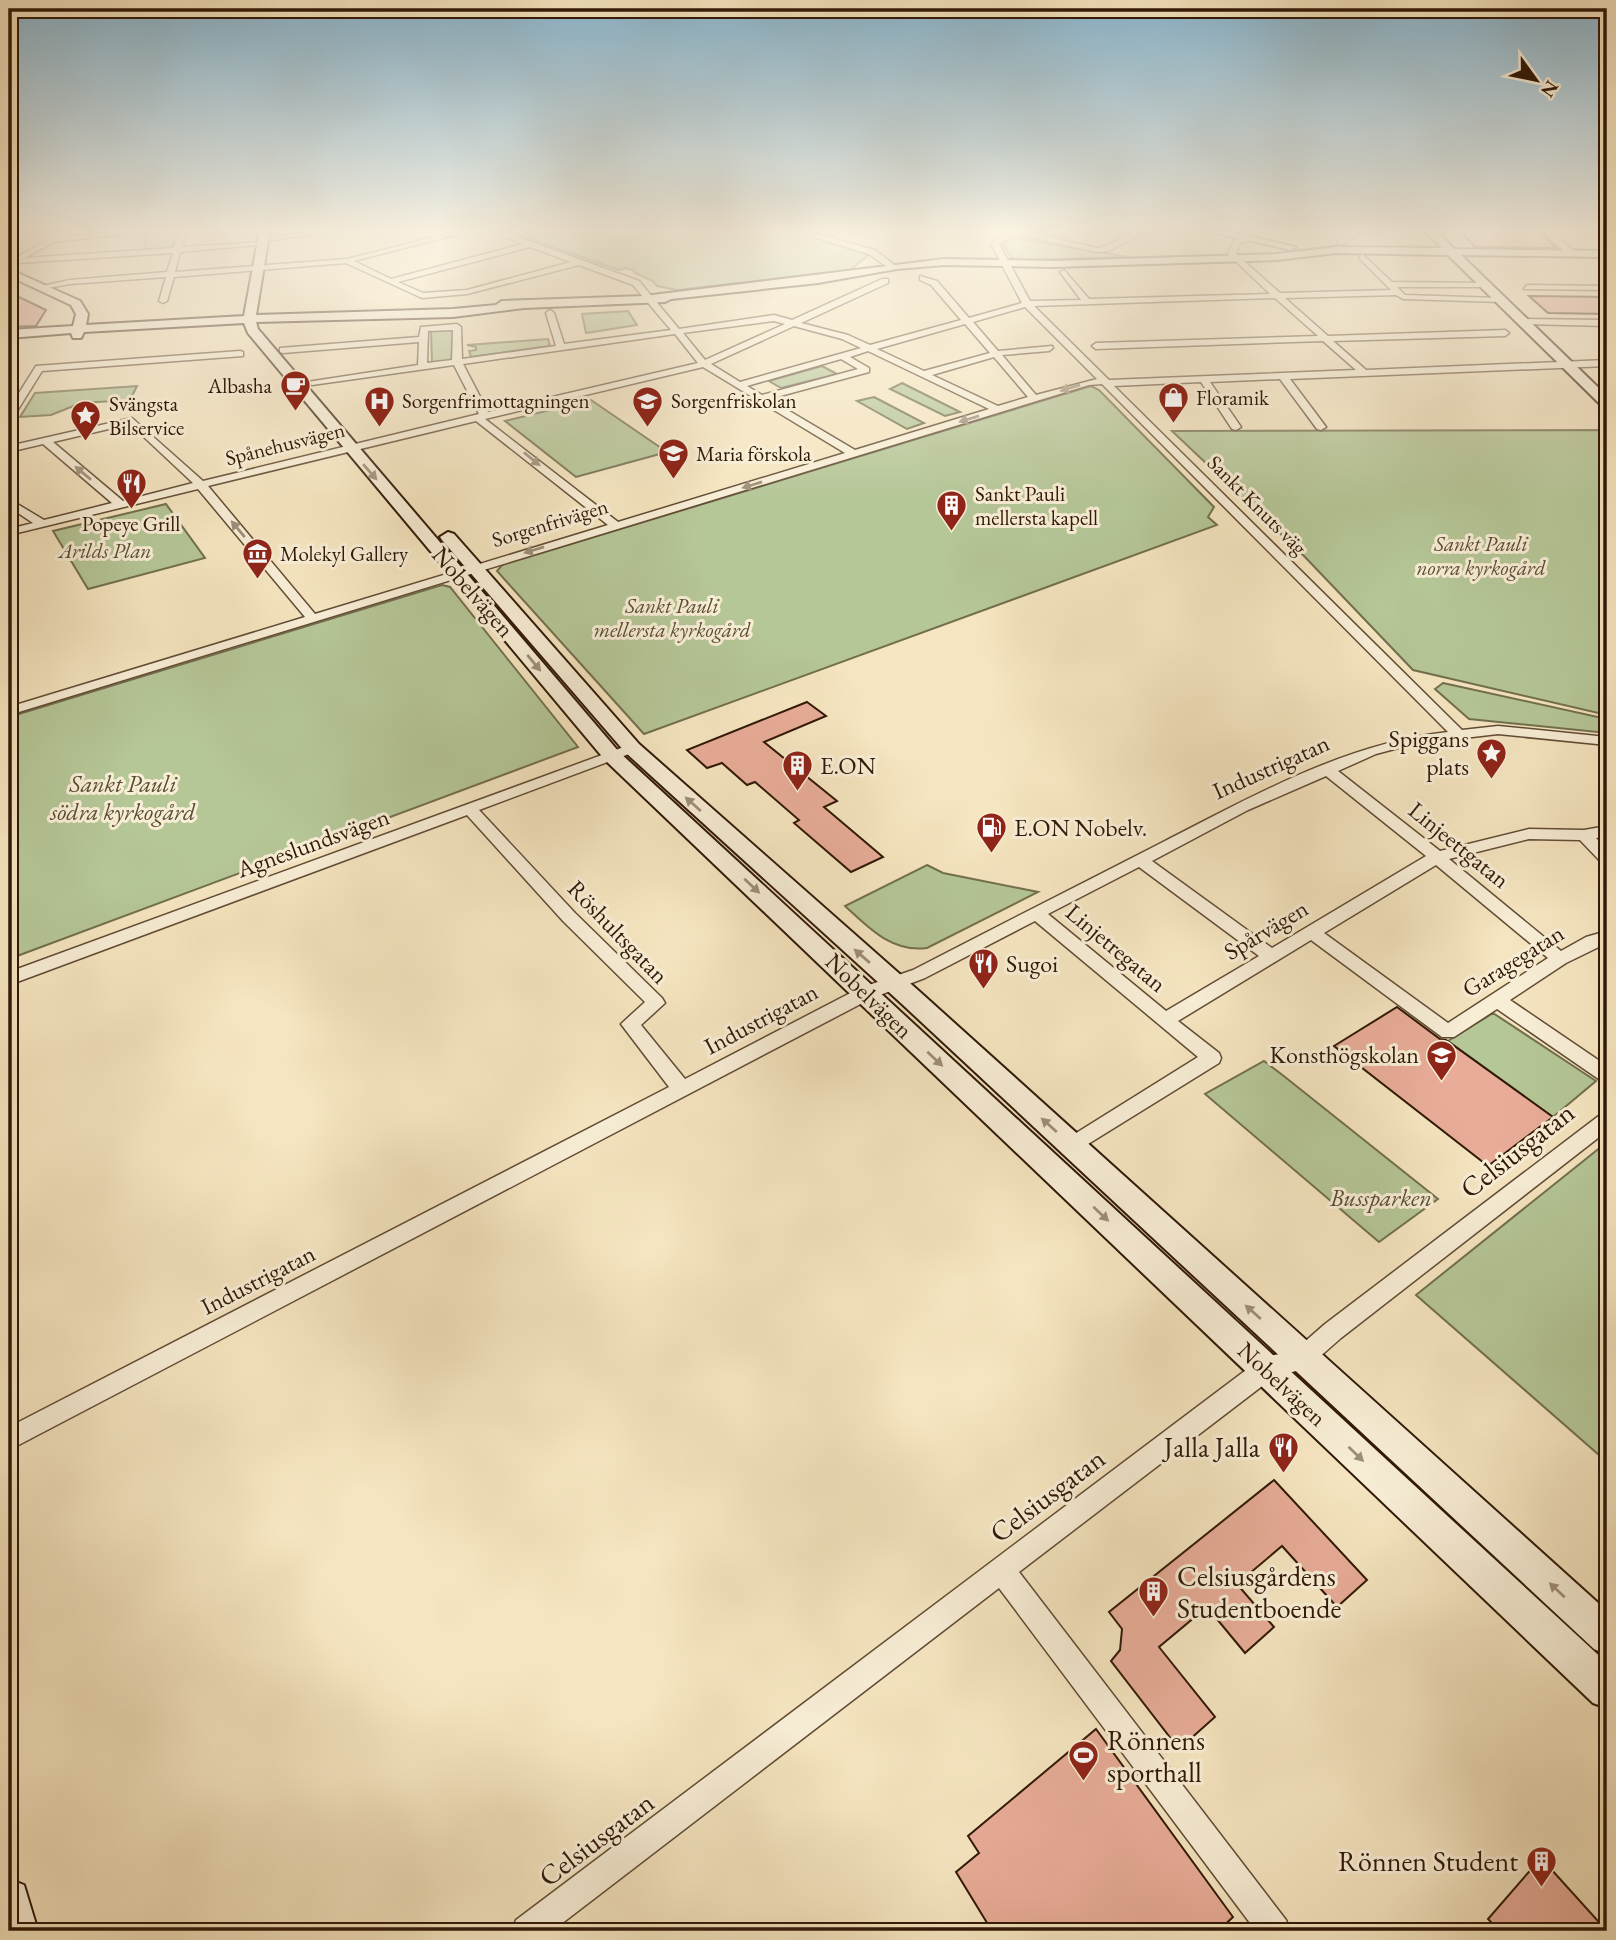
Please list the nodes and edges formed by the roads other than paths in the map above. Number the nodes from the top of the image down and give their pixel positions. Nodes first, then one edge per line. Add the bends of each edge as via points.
1 (69, 320) edge
2 (77, 320) edge
3 (301, 320) edge
4 (552, 320) edge
5 (667, 320) edge
6 (763, 320) edge
7 (782, 320) edge
8 (800, 320) edge
9 (965, 320) edge
10 (975, 320) edge
11 (1043, 320) edge
12 (1301, 320) edge
13 (1520, 320) edge
14 (1534, 320) edge
15 (257, 322) junction
16 (795, 322) junction
17 (967, 322) junction
18 (1523, 322) junction
19 (1537, 322) junction
20 (1607, 323) edge
21 (72, 332) junction
22 (677, 332) junction
23 (1504, 333) dead end
24 (9, 334) edge
25 (424, 339) junction
26 (1322, 339) junction
27 (9, 340) edge
28 (1096, 346) dead end
29 (561, 348) junction
30 (869, 348) junction
31 (1049, 348) dead end
32 (283, 350) junction
33 (240, 354) dead end
34 (995, 355) junction
35 (842, 356) junction
36 (457, 362) junction
37 (1607, 363) edge
38 (704, 364) junction
39 (1575, 364) junction
40 (422, 367) junction
41 (1364, 373) junction
42 (925, 374) junction
43 (1283, 376) junction
44 (1204, 379) junction
45 (312, 382) junction
46 (1107, 382) junction
47 (739, 385) junction
48 (1607, 389) edge
49 (1027, 394) junction
50 (760, 398) junction
51 (14, 399) edge
52 (1607, 403) edge
53 (998, 410) junction
54 (9, 416) edge
55 (481, 416) junction
56 (1236, 426) dead end
57 (1321, 427) dead end
58 (45, 441) junction
59 (357, 446) junction
60 (9, 449) edge
61 (855, 454) junction
62 (200, 484) junction
63 (9, 502) edge
64 (121, 505) junction
65 (42, 524) junction
66 (615, 526) junction
67 (9, 532) edge
68 (467, 571) junction
69 (313, 619) junction
70 (9, 711) edge
71 (1458, 734) junction
72 (1607, 741) edge
73 (622, 752) junction
74 (1326, 770) junction
75 (470, 808) junction
76 (1607, 831) edge
77 (1584, 835) junction
78 (1437, 857) junction
79 (1607, 858) edge
80 (1140, 860) junction
81 (1036, 914) junction
82 (1311, 932) junction
83 (1607, 937) edge
84 (1271, 956) junction
85 (1560, 959) junction
86 (9, 979) edge
87 (894, 984) junction
88 (866, 993) junction
89 (1497, 1000) junction
90 (1165, 1020) junction
91 (1607, 1075) edge
92 (682, 1089) junction
93 (1607, 1120) edge
94 (1072, 1146) junction
95 (1304, 1358) junction
96 (1266, 1368) junction
97 (9, 1440) edge
98 (1001, 1569) junction
99 (1607, 1636) edge
100 (1607, 1689) edge
101 (9, 1899) edge
102 (17, 1931) edge
103 (527, 1931) edge
104 (1275, 1931) edge

1 - 21 main road
2 - 21 main road
3 - 15 main road
4 - 29 street
5 - 22 street
6 - 22 street
7 - 16 street
8 - 16 street, Spånehusvägen
9 - 17 street
10 - 17 street
11 - 46 street, Sankt Knuts väg
12 - 26 street
13 - 18 main road
14 - 19 main road
15 - 21 main road
15 - 32 main road, Nobelvägen
15 - 59 main road, Nobelvägen
16 - 30 street
16 - 38 street, Spånehusvägen
17 - 30 street
17 - 34 street
18 - 19 street
18 - 39 main road
19 - 20 street
19 - 39 main road
21 - 24 main road
21 - 27 main road
22 - 29 street
22 - 38 street
23 - 26 street
25 - 32 street
25 - 36 street via 427,328 457,327
25 - 40 street
26 - 28 street
26 - 41 street
29 - 36 street
30 - 35 street
30 - 42 street
31 - 34 street
32 - 45 main road, Nobelvägen
33 - 51 street via 39,368
34 - 42 street
34 - 49 street
35 - 47 street
35 - 50 street via 866,370
36 - 40 street
36 - 55 street
37 - 39 street, Sorgenfrivägen
38 - 47 street
38 - 55 street, Spånehusvägen
39 - 41 street, Sorgenfrivägen
39 - 48 main road
39 - 52 main road
40 - 45 street
41 - 43 street, Sorgenfrivägen
42 - 53 street
43 - 44 street, Sorgenfrivägen
43 - 57 street
44 - 46 street, Sorgenfrivägen
44 - 56 street
45 - 59 main road, Nobelvägen
46 -> 49 street, Sorgenfrivägen
46 - 71 street, Sankt Knuts väg
47 - 50 street
49 - 53 street, Sorgenfrivägen
50 - 61 street
51 - 54 street
53 -> 61 street, Sorgenfrivägen
55 - 59 street, Spånehusvägen
55 -> 66 street
58 - 60 street
58 - 62 street via 132,421
64 -> 58 street
59 - 62 street, Spånehusvägen
59 - 68 main road, Nobelvägen
61 -> 66 street, Sorgenfrivägen
62 - 64 street, Spånehusvägen
69 -> 62 street
63 - 65 street
64 - 65 street, Spånehusvägen
65 - 67 street, Spånehusvägen
66 -> 68 street, Sorgenfrivägen
68 - 69 street, Sorgenfrivägen
68 - 73 main road, Nobelvägen
69 - 70 street, Sorgenfrivägen
71 - 72 street, Industrigatan via 1498,730
71 - 74 street, Industrigatan via 1371,751
73 - 75 street, Agneslundsvägen
87 -> 73 main road, Nobelvägen
73 -> 88 main road, Nobelvägen
74 - 78 street, Linjeettgatan
74 - 80 street, Industrigatan
75 - 86 street, Agneslundsvägen
75 - 92 street, Röshultsgatan via 569,917 656,1003 630,1024
76 - 77 street, Spårvägen
77 - 78 street, Spårvägen via 1529,834
77 - 79 street
78 - 82 street, Spårvägen
78 - 85 street, Linjeettgatan
80 - 81 street, Industrigatan
80 - 84 street
81 - 87 street, Industrigatan
81 - 90 street, Linjetregatan
82 - 84 street, Spårvägen
82 - 89 street, Garagegatan via 1448,1032
83 - 85 street, Garagegatan
84 - 90 street, Spårvägen
85 - 89 street, Garagegatan
87 - 88 street, Industrigatan
94 -> 87 main road, Nobelvägen
88 - 92 street, Industrigatan
88 -> 96 main road, Nobelvägen
89 - 91 street
90 - 94 street via 1212,1058
92 - 97 street, Industrigatan
93 - 95 street, Celsiusgatan
95 -> 94 main road, Nobelvägen
95 - 96 street, Celsiusgatan
99 -> 95 main road, Nobelvägen
96 - 98 street, Celsiusgatan
96 -> 100 main road, Nobelvägen
98 - 103 street, Celsiusgatan
98 - 104 street
101 - 102 main road

